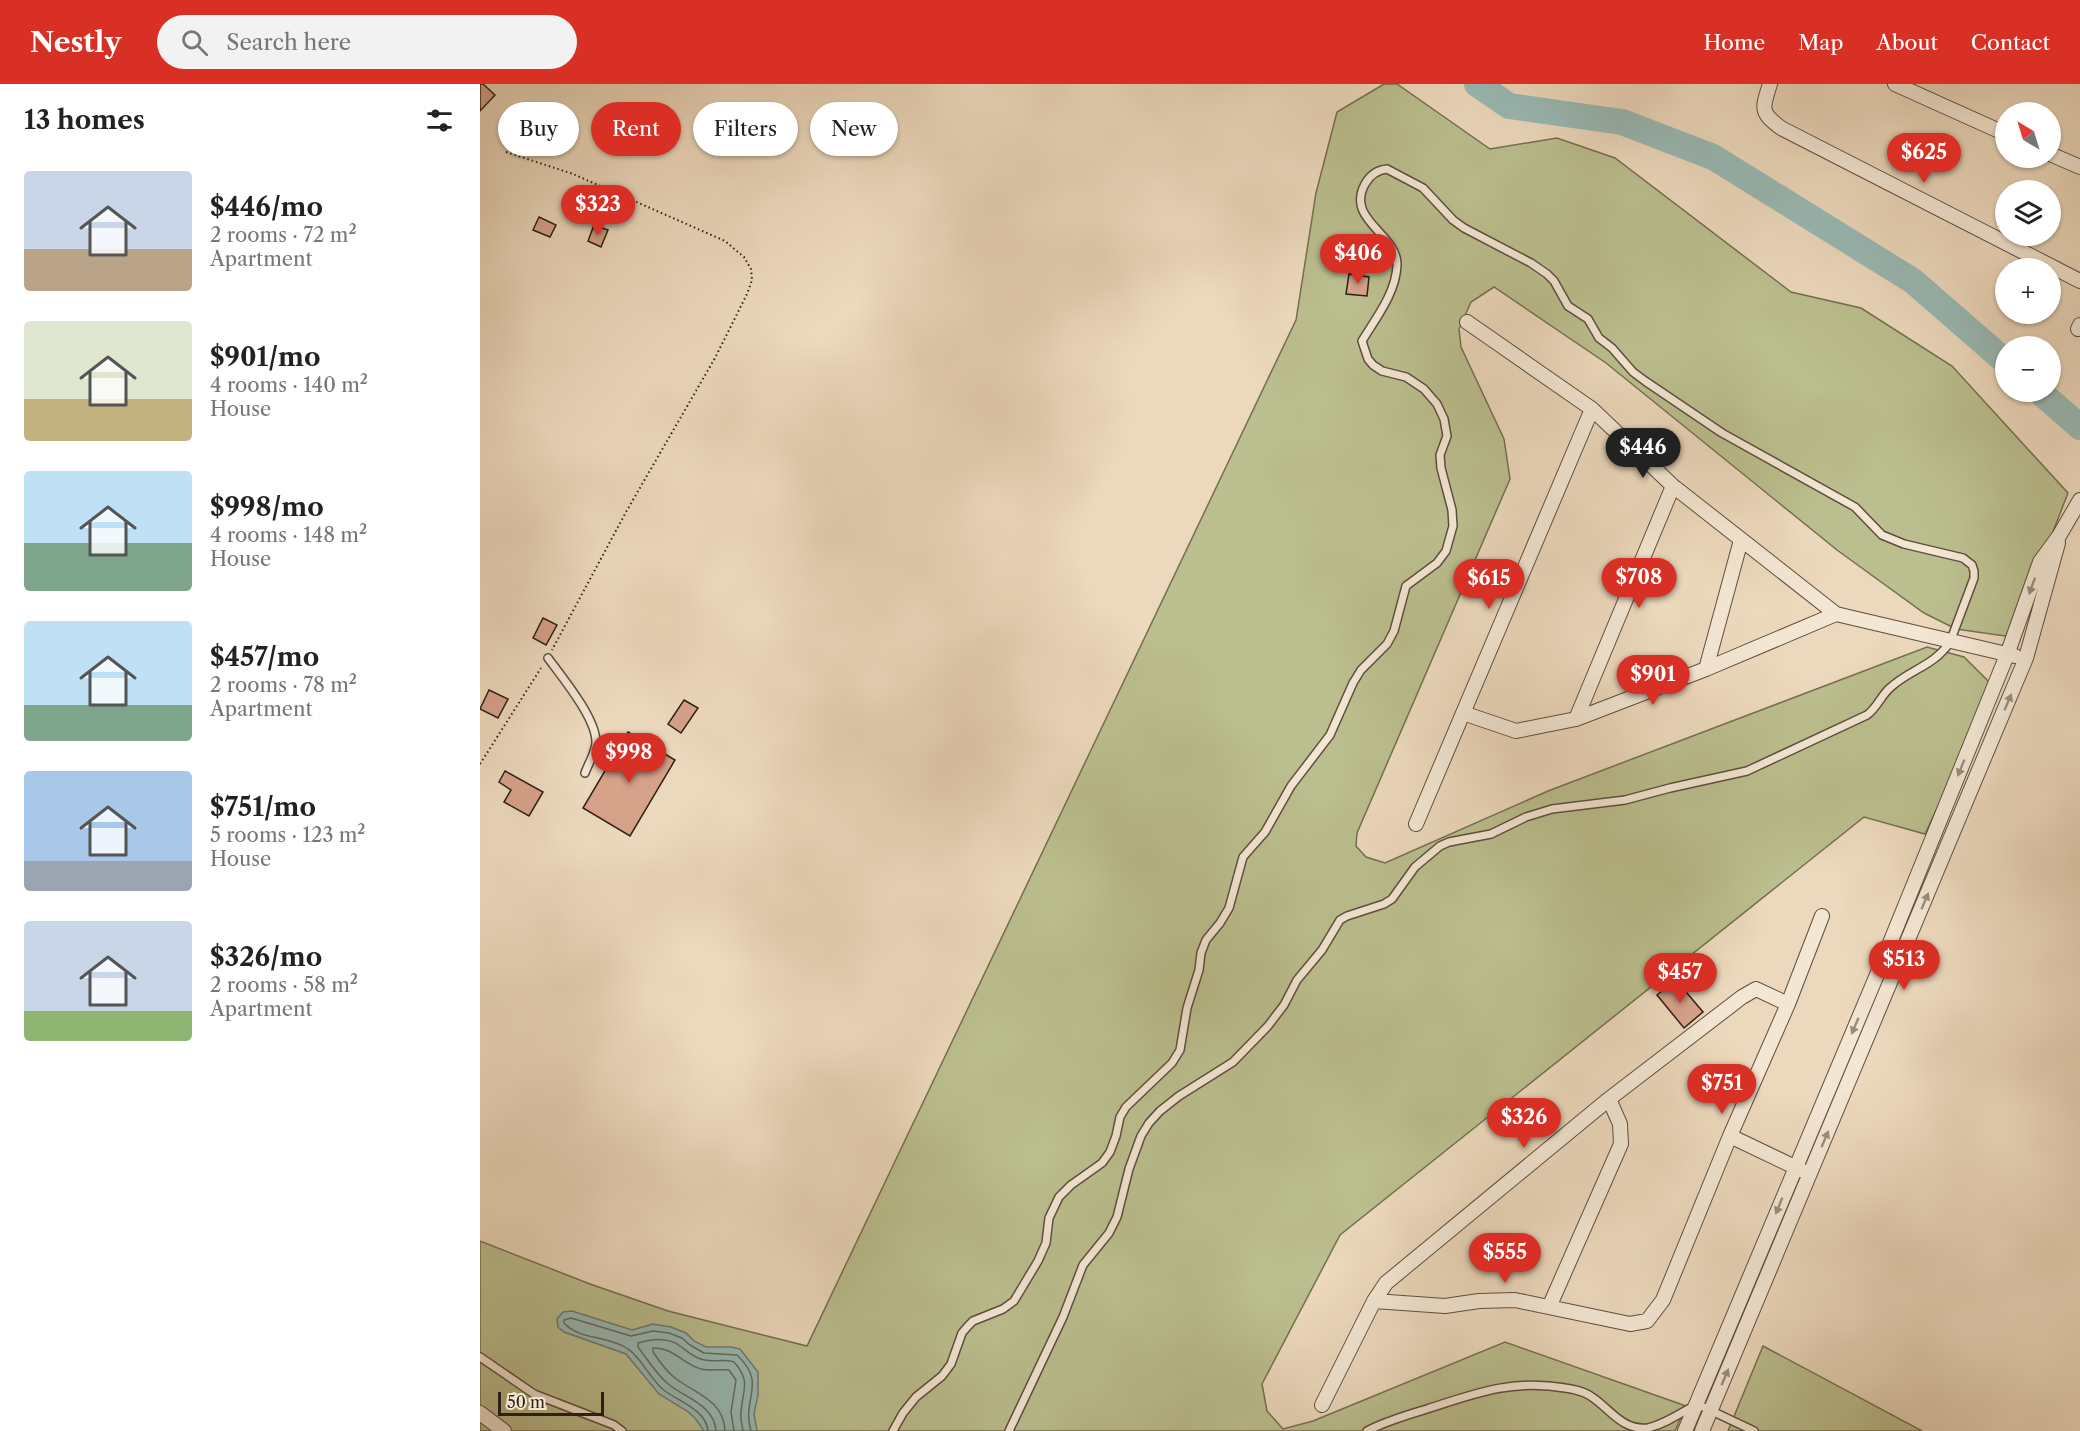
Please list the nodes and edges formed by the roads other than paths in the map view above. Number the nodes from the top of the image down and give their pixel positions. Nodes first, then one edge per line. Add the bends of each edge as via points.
1 (1770, 84) edge
2 (1895, 84) edge
3 (1995, 129) edge
4 (2061, 159) edge
5 (2080, 167) edge
6 (2080, 281) edge
7 (1467, 322) dead end
8 (1592, 409) junction
9 (1673, 486) junction
10 (2080, 500) edge
11 (2060, 536) junction
12 (1741, 540) junction
13 (1836, 614) junction
14 (1950, 642) junction
15 (2007, 655) junction
16 (548, 658) road end
17 (2026, 658) junction
18 (1706, 669) junction
19 (1463, 713) junction
20 (1576, 719) junction
21 (585, 773) dead end
22 (1416, 824) dead end
23 (1822, 916) dead end
24 (1788, 1004) junction
25 (1609, 1100) junction
26 (1730, 1136) junction
27 (1795, 1167) junction
28 (1810, 1174) junction
29 (1374, 1301) junction
30 (1550, 1305) junction
31 (480, 1357) edge
32 (1697, 1404) junction
33 (1322, 1405) dead end
34 (1711, 1410) junction
35 (480, 1413) edge
36 (504, 1431) edge
37 (622, 1431) edge
38 (893, 1431) edge
39 (1010, 1431) edge
40 (1367, 1431) edge
41 (1685, 1431) edge
42 (1702, 1431) edge
43 (1754, 1431) edge

1 - 6 street via 1763,105 1766,116 1781,128
2 - 3 street
4 - 5 street
7 - 8 street
8 - 9 street
8 - 19 street
9 - 12 street
9 - 20 street
10 - 11 street
11 -> 15 street via 2040,562
11 - 17 street
12 - 13 street
12 - 18 street
13 - 14 street
13 - 18 street
14 - 15 street
14 - 38 lane via 1974,578 1968,561 1892,541 1855,507 1722,434 1633,372 1599,338 1588,319 1568,306 1547,274 1464,228 1412,181 1388,170 1373,174 1362,188 1361,208 1392,248 1397,263 1387,300 1362,341 1363,347 1382,372 1406,377 1424,389 1444,419 1448,436 1440,455 1441,468 1453,526 1446,551 1437,563 1406,586 1387,644 1361,670 1330,735 1291,786 1265,832 1243,857 1229,908 1201,952 1180,1050 1172,1063 1126,1107 1110,1152 1102,1163 1059,1197 1049,1218 1046,1244 1014,1301 968,1326 951,1364 916,1397
14 - 39 lane via 1937,658 1888,689 1867,715 1747,771 1625,800 1552,809 1491,834 1449,842 1415,867 1392,899 1340,920 1297,980 1276,1018 1233,1062 1179,1096 1149,1123 1129,1169 1117,1217 1083,1265
15 - 17 street
15 -> 27 street
16 - 21 lane via 589,718 596,742
28 -> 17 street
18 - 20 street
19 - 20 street via 1516,731
19 - 22 street
23 - 24 street
24 - 25 street via 1756,988
24 - 26 street
25 - 29 street via 1386,1282
25 - 30 street via 1620,1124 1621,1144
26 - 27 street
26 - 30 street via 1663,1300 1647,1321 1630,1324
27 - 28 street
27 -> 32 street
34 -> 28 street
29 - 30 street via 1445,1306 1479,1300 1515,1300
29 - 33 street
31 - 37 lane via 534,1394
32 - 34 lane
32 - 40 lane via 1668,1421 1636,1430 1624,1425 1587,1394 1530,1384 1466,1396
32 - 41 street
34 - 42 street
34 - 43 lane
35 - 36 street

